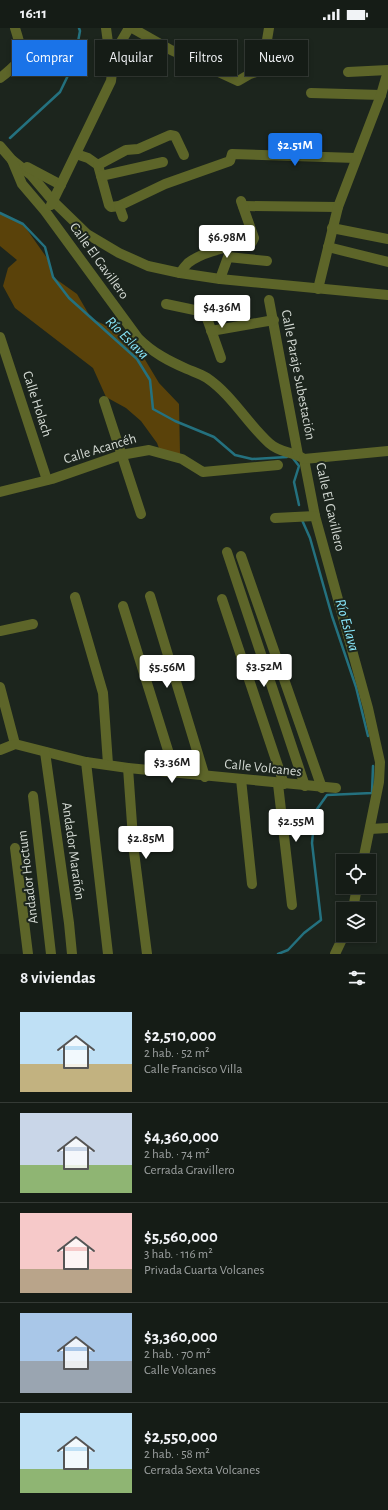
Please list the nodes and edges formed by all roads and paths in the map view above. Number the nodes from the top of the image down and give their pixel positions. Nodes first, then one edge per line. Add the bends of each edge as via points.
1 (15, 28) edge
2 (106, 28) edge
3 (131, 28) edge
4 (269, 28) edge
5 (108, 40) edge
6 (123, 40) edge
7 (388, 70) edge
8 (348, 72) dead end
9 (112, 76) edge
10 (0, 78) edge
11 (311, 93) dead end
12 (381, 95) junction
13 (0, 146) edge
14 (76, 154) junction
15 (184, 155) dead end
16 (356, 158) junction
17 (12, 160) junction
18 (163, 162) dead end
19 (98, 165) junction
20 (101, 176) junction
21 (61, 185) junction
22 (54, 201) junction
23 (119, 206) junction
24 (338, 207) junction
25 (45, 211) junction
26 (123, 217) dead end
27 (332, 228) junction
28 (388, 239) edge
29 (328, 247) junction
30 (267, 262) dead end
31 (388, 262) edge
32 (180, 273) junction
33 (220, 279) junction
34 (318, 289) junction
35 (388, 296) edge
36 (269, 300) dead end
37 (166, 304) dead end
38 (274, 320) junction
39 (211, 331) junction
40 (0, 337) edge
41 (221, 358) dead end
42 (104, 401) dead end
43 (388, 451) edge
44 (121, 455) junction
45 (301, 457) junction
46 (278, 465) dead end
47 (47, 480) junction
48 (0, 492) edge
49 (141, 514) dead end
50 (315, 516) junction
51 (275, 518) dead end
52 (227, 552) dead end
53 (241, 556) dead end
54 (150, 596) dead end
55 (75, 597) dead end
56 (222, 599) dead end
57 (123, 606) dead end
58 (34, 624) dead end
59 (0, 631) edge
60 (0, 687) edge
61 (3, 706) edge
62 (15, 744) junction
63 (0, 750) edge
64 (45, 752) junction
65 (86, 762) junction
66 (108, 764) junction
67 (128, 768) junction
68 (175, 773) junction
69 (205, 777) junction
70 (242, 779) junction
71 (281, 784) junction
72 (305, 786) junction
73 (322, 788) junction
74 (336, 788) dead end
75 (33, 796) dead end
76 (388, 828) edge
77 (370, 829) junction
78 (15, 848) dead end
79 (365, 854) edge
80 (252, 884) dead end
81 (292, 905) dead end
82 (341, 942) edge
83 (28, 954) edge
84 (51, 954) edge
85 (72, 954) edge
86 (108, 954) edge
87 (147, 954) edge
88 (335, 954) edge

1 - 10 street via 22,56 18,63
2 - 5 street
3 - 4 street via 238,82 262,70
3 - 6 street
7 - 8 street
7 - 12 street
9 - 14 street
11 - 12 street
12 - 16 street
13 - 17 street
14 - 19 street
14 - 21 street
15 - 19 street via 175,136 170,135 138,149 125,151
16 - 23 street via 232,154 230,160 165,184
16 - 24 street
17 - 21 street
17 - 22 street via 31,175
17 - 25 street, Calle El Gavillero via 22,184
18 - 20 street
19 - 20 street
20 - 23 street via 109,205
21 - 22 street
22 - 25 street
22 - 32 street via 87,234 119,253 148,266
23 - 26 street
24 - 27 street
24 - 32 street via 242,203 254,238 252,242 209,253 188,263
25 - 45 street, Calle El Gavillero via 148,348 206,378 220,388 270,443 282,452
27 - 28 street
27 - 29 street
29 - 31 street
29 - 34 street
30 - 33 street via 228,257
32 - 33 street
33 - 34 street
34 - 35 street
36 - 38 street, Calle Paraje Subestación
37 - 39 street via 204,310
38 - 39 street
38 - 45 street, Calle Paraje Subestación
39 - 41 street
40 - 47 street, Calle Holach
42 - 44 street
43 - 45 street
44 - 46 street, Calle Acancéh via 149,450 182,459 203,472
44 - 47 street, Calle Acancéh
44 - 49 street
45 - 50 street, Calle El Gavillero
47 - 48 street, Calle Acancéh
50 - 51 street
50 - 77 street, Calle El Gavillero via 368,708 380,762
52 - 72 street
53 - 73 street
54 - 69 street
55 - 66 street via 103,693
56 - 71 street
57 - 68 street
58 - 59 street
60 - 61 street
61 - 62 street
62 - 63 street
62 - 64 street, Calle Volcanes
64 - 65 street, Calle Volcanes
64 - 85 street, Andador Marañón
65 - 66 street, Calle Volcanes
65 - 86 street
66 - 67 street, Calle Volcanes
67 - 68 street, Calle Volcanes
67 - 87 street via 134,852
68 - 69 street, Calle Volcanes
69 - 70 street, Calle Volcanes
70 - 71 street, Calle Volcanes
70 - 80 street
71 - 72 street, Calle Volcanes
71 - 81 street
72 - 73 street, Calle Volcanes
73 - 74 street, Calle Volcanes
75 - 84 street, Andador Hoctum
76 - 77 street
77 - 79 street, Calle El Gavillero
78 - 83 street
82 - 88 street

